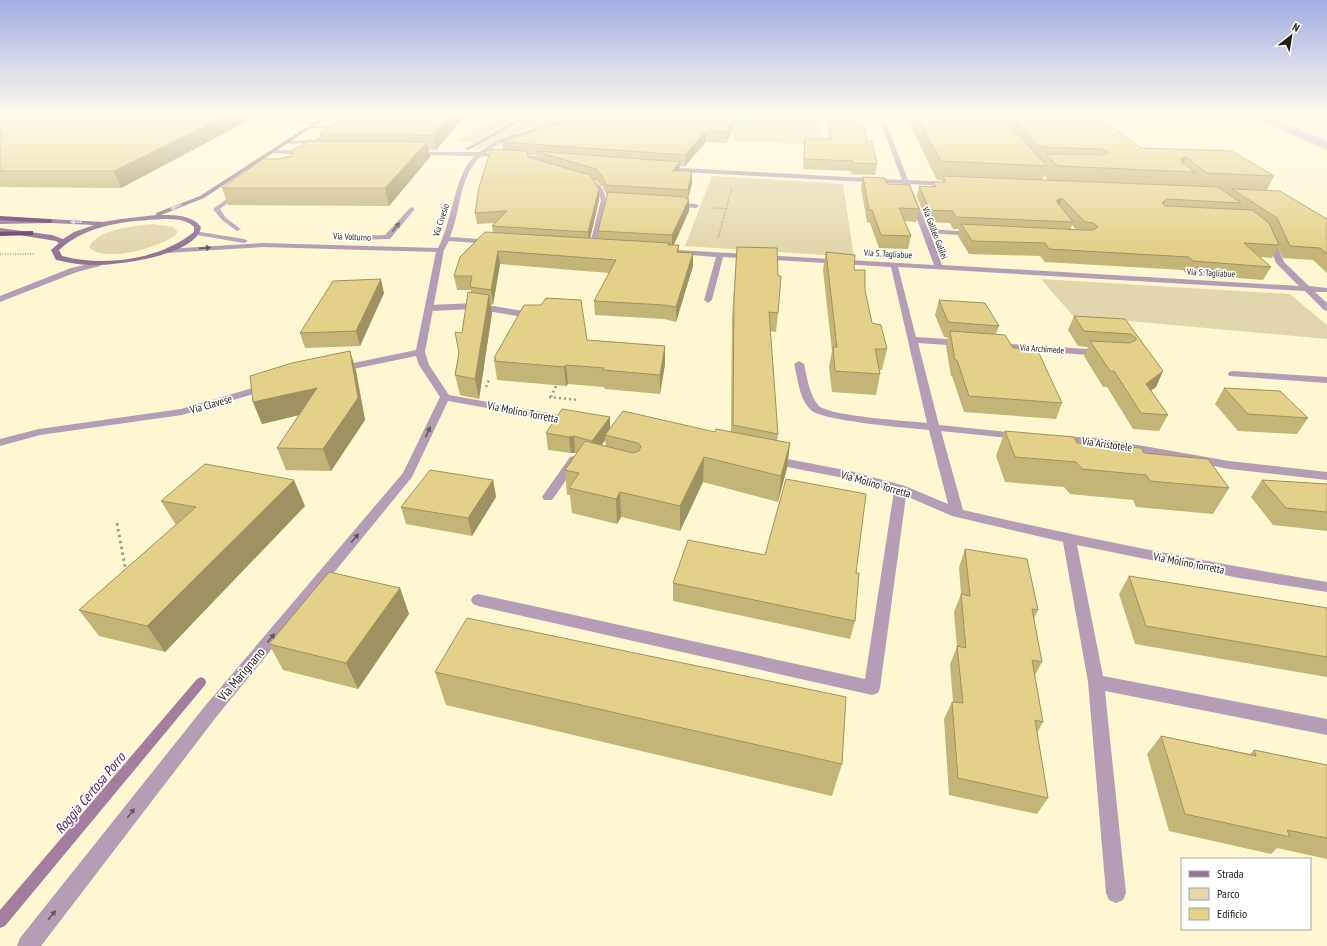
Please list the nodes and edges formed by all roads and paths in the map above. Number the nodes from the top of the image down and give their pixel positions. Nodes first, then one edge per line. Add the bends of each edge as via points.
1 (261, 159) edge
2 (476, 159) edge
3 (532, 159) edge
4 (554, 159) edge
5 (898, 159) edge
6 (563, 160) edge
7 (536, 165) edge
8 (656, 168) edge
9 (736, 174) junction
10 (574, 177) edge
11 (907, 182) junction
12 (952, 184) edge
13 (243, 190) edge
14 (202, 197) junction
15 (604, 200) junction
16 (611, 201) edge
17 (665, 204) edge
18 (696, 206) joint
19 (412, 209) dead end
20 (726, 209) junction
21 (150, 217) junction
22 (0, 218) edge
23 (187, 219) junction
24 (50, 221) junction
25 (0, 222) edge
26 (115, 222) junction
27 (237, 229) dead end
28 (0, 230) edge
29 (1262, 230) edge
30 (925, 231) junction
31 (30, 233) junction
32 (197, 233) junction
33 (0, 234) edge
34 (978, 234) edge
35 (349, 238) dead end
36 (447, 239) junction
37 (62, 242) junction
38 (498, 242) edge
39 (717, 243) dead end
40 (263, 245) junction
41 (594, 248) edge
42 (440, 250) junction
43 (56, 251) junction
44 (166, 251) junction
45 (670, 252) edge
46 (0, 254) edge
47 (720, 255) junction
48 (71, 262) junction
49 (97, 264) junction
50 (894, 265) junction
51 (939, 268) junction
52 (60, 276) junction
53 (1327, 290) edge
54 (1309, 291) junction
55 (0, 299) edge
56 (708, 300) dead end
57 (429, 308) junction
58 (1327, 308) edge
59 (540, 317) edge
60 (913, 340) junction
61 (972, 344) edge
62 (988, 345) edge
63 (420, 352) junction
64 (1115, 354) edge
65 (799, 364) dead end
66 (328, 372) edge
67 (1233, 374) dead end
68 (1327, 380) edge
69 (274, 385) edge
70 (556, 386) dead end
71 (445, 397) junction
72 (551, 397) dead end
73 (582, 422) edge
74 (934, 428) junction
75 (1028, 436) edge
76 (1051, 438) edge
77 (0, 443) edge
78 (758, 457) edge
79 (582, 460) edge
80 (1327, 476) edge
81 (901, 489) junction
82 (548, 497) dead end
83 (957, 513) junction
84 (117, 523) dead end
85 (1069, 539) junction
86 (126, 572) edge
87 (1327, 586) edge
88 (478, 600) dead end
89 (1096, 682) junction
90 (1327, 727) edge
91 (1116, 893) dead end
92 (28, 946) edge

1 - 14 street
2 - 36 street, Via Civesio via 468,168
3 - 7 street via 532,164
4 - 6 street
5 - 11 street, Via Galileo Galilei
8 - 9 street
9 - 11 street
9 - 20 path
10 - 15 street via 594,184 599,188
11 - 12 street
11 - 30 street, Via Galileo Galilei
13 - 27 street via 216,209
14 -> 21 street
14 - 23 street
15 - 16 street
15 - 41 street
17 - 18 street
18 - 20 path
35 -> 19 street via 387,238
20 - 39 path
21 - 23 street
21 - 26 street
22 - 24 highway
23 - 32 street via 198,227
24 - 25 street
26 -> 24 street
26 - 37 street via 77,234
28 - 31 street
29 - 54 street via 1270,237 1280,263
30 - 34 street
30 - 51 street, Via Galileo Galilei
31 - 33 highway
31 - 37 street via 59,239
32 - 40 street, Via Volturno
32 - 44 street, Via Volturno via 183,244
36 - 38 street
36 - 42 street, Via Civesio
37 - 43 street
40 - 42 street, Via Volturno
44 -> 40 street, Via Volturno
42 - 57 street, Via Civesio
43 - 46 path
43 - 48 street via 59,258
44 - 49 street, Via Volturno via 141,258
45 - 47 street, Via S. Tagliabue
47 - 50 street, Via S. Tagliabue
47 - 56 street
48 - 49 street, Via Volturno
48 - 52 street
49 - 52 street
50 - 51 street, Via S. Tagliabue
50 - 60 street
51 - 54 street, Via S. Tagliabue
52 - 55 street
53 - 54 street, Via S. Tagliabue
54 - 58 street
57 - 59 street via 481,307
57 - 63 street, Via Civesio
60 - 61 street
60 - 74 street
62 - 64 street, Via Archimede
63 - 66 street
63 - 71 street via 424,365
65 - 74 street via 808,398 815,409 835,416
67 - 68 street
69 - 77 street, Via Clavese via 182,412 39,432
70 - 72 path
71 - 73 street, Via Molino Torretta
92 -> 71 street, Via Marignano via 211,711 408,474
74 - 75 street
74 - 83 street
76 - 80 street, Via Aristotele via 1098,441 1229,465
78 - 81 street, Via Molino Torretta via 850,475
79 - 82 street via 575,458
81 - 83 street, Via Molino Torretta
81 - 88 street via 872,688
83 - 85 street, Via Molino Torretta
84 - 86 path
85 - 87 street, Via Molino Torretta via 1239,573
85 - 89 street
89 - 90 street
89 - 91 street

